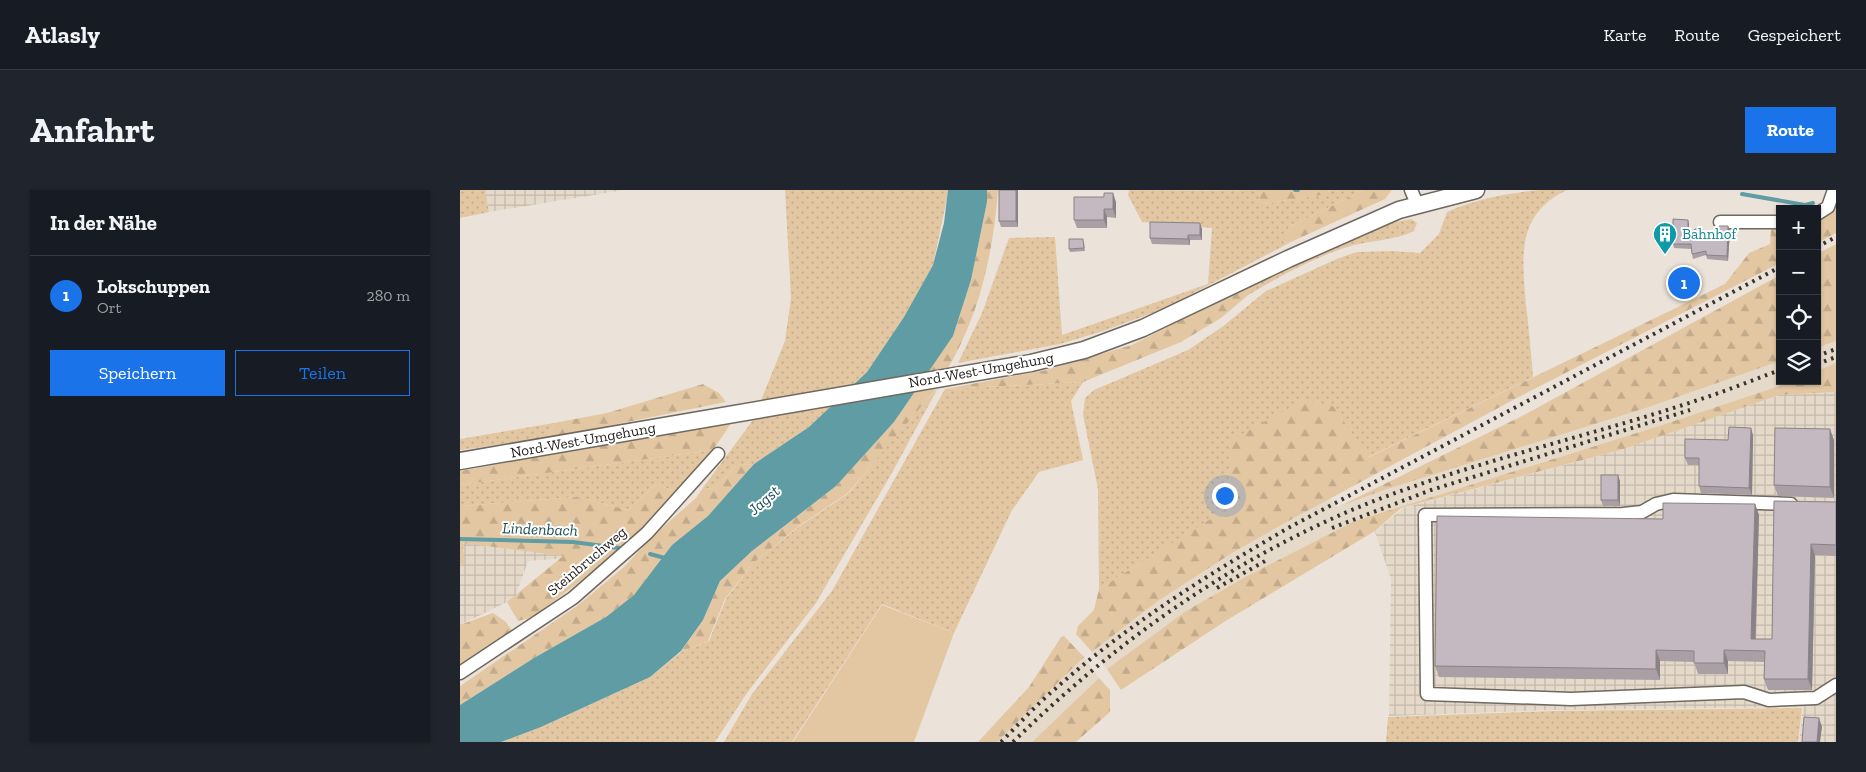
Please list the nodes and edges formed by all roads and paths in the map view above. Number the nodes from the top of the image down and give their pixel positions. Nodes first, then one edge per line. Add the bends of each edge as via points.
1 (1476, 190) edge
2 (1834, 190) edge
3 (1414, 197) edge
4 (1821, 211) edge
5 (1720, 222) dead end
6 (1776, 222) edge
7 (718, 454) dead end
8 (460, 461) edge
9 (1807, 505) edge
10 (460, 673) edge
11 (1836, 685) edge

1 - 3 main road, Nord-West-Umgehung
2 - 4 lane via 1828,207
3 - 8 main road, Nord-West-Umgehung via 1143,328 1084,350 970,374
5 - 6 lane
7 - 10 lane, Steinbruchweg via 646,532 573,598
9 - 11 lane via 1673,500 1642,512 1623,514 1425,516 1427,694 1571,698 1744,692 1769,700 1816,698

